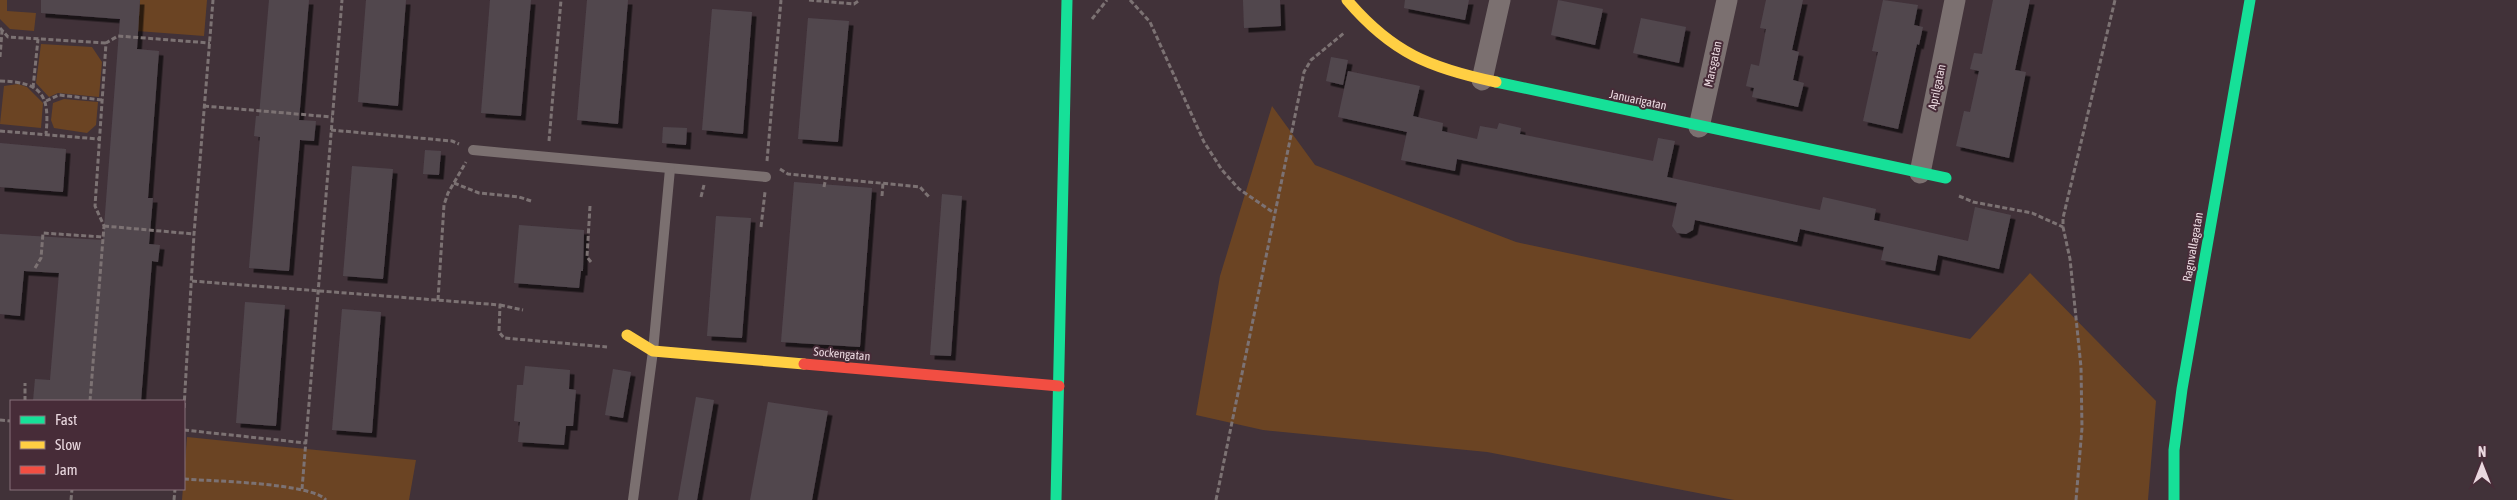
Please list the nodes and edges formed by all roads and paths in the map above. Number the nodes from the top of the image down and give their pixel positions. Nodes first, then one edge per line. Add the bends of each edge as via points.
1 (213, 0) edge
2 (342, 0) edge
3 (561, 0) edge
4 (781, 0) edge
5 (808, 0) edge
6 (860, 0) edge
7 (1067, 0) edge
8 (1130, 0) edge
9 (1347, 0) edge
10 (1500, 0) edge
11 (1727, 0) edge
12 (1955, 0) edge
13 (2115, 0) edge
14 (2250, 0) edge
15 (1361, 18) junction
16 (1, 29) edge
17 (38, 39) junction
18 (106, 43) junction
19 (210, 44) junction
20 (0, 56) edge
21 (1482, 80) junction
22 (0, 81) edge
23 (33, 88) junction
24 (102, 100) junction
25 (46, 101) junction
26 (204, 106) junction
27 (332, 117) junction
28 (1699, 127) junction
29 (331, 130) junction
30 (0, 131) edge
31 (46, 134) junction
32 (99, 139) junction
33 (473, 150) junction
34 (548, 157) junction
35 (670, 169) junction
36 (767, 172) junction
37 (1920, 173) junction
38 (826, 177) junction
39 (1946, 178) joint
40 (454, 183) junction
41 (883, 183) junction
42 (824, 186) dead end
43 (882, 196) dead end
44 (929, 197) dead end
45 (531, 201) dead end
46 (590, 206) dead end
47 (1274, 214) junction
48 (104, 226) junction
49 (761, 227) dead end
50 (2063, 227) junction
51 (194, 234) junction
52 (103, 237) junction
53 (591, 262) dead end
54 (35, 268) dead end
55 (192, 280) junction
56 (318, 290) junction
57 (438, 300) junction
58 (500, 305) junction
59 (523, 310) dead end
60 (626, 335) dead end
61 (610, 348) dead end
62 (653, 351) junction
63 (25, 383) dead end
64 (1059, 386) junction
65 (25, 400) edge
66 (90, 400) edge
67 (184, 400) edge
68 (185, 430) edge
69 (306, 444) junction
70 (185, 479) edge
71 (302, 488) junction
72 (326, 500) edge
73 (632, 500) edge
74 (1056, 500) edge
75 (1216, 500) edge
76 (2076, 500) edge
77 (2174, 500) edge

1 - 19 path
2 - 27 path
3 - 34 path
4 - 36 path
5 - 6 path via 854,4
7 - 64 street
8 - 47 path via 1150,22 1204,142 1222,170 1239,189
9 - 15 street, Januarigatan
10 - 21 street
11 - 28 street, Marsgatan
12 - 37 street, Aprilgatan
13 - 50 path
14 - 77 street, Ragnvallagatan via 2182,389 2174,450
15 - 21 street, Januarigatan via 1406,54 1453,73
15 - 47 path via 1311,60 1304,72
16 - 17 path via 8,37
16 - 20 path
17 - 18 path
17 - 23 path
18 - 19 path via 118,36
18 - 24 path
19 - 26 path
21 - 28 street, Januarigatan
22 - 23 path via 17,82
23 - 25 path
24 - 25 path via 59,95
24 - 32 path
25 - 31 path
26 - 27 path
26 - 51 path
27 - 29 path
28 - 37 street, Januarigatan
29 - 33 path via 452,141
29 - 56 path
30 - 31 path
31 - 32 path
32 - 48 path via 95,206
33 - 34 lane
33 - 40 path
34 - 35 lane
35 - 36 lane
35 - 62 lane
36 - 38 path via 778,168 788,174
36 - 49 path
37 - 39 street, Januarigatan
38 - 41 path
38 - 42 path
39 - 50 path via 1960,198 2032,213
40 - 45 path via 479,192
40 - 57 path via 444,205
41 - 43 path
41 - 44 path via 920,187
46 - 53 path via 587,257
47 - 75 path
48 - 51 path
48 - 52 path
50 - 76 path via 2070,258 2081,367 2082,428
51 - 55 path
52 - 54 path via 43,233 41,258
52 - 66 path
55 - 56 path
55 - 67 path
56 - 57 path
56 - 69 path
57 - 58 path
58 - 59 path
58 - 61 path via 500,332 504,338
60 - 62 street, Sockengatan
62 - 64 street, Sockengatan
62 - 73 lane
63 - 65 path
64 - 74 street
68 - 69 path
69 - 71 path
70 - 71 path
71 - 72 path

